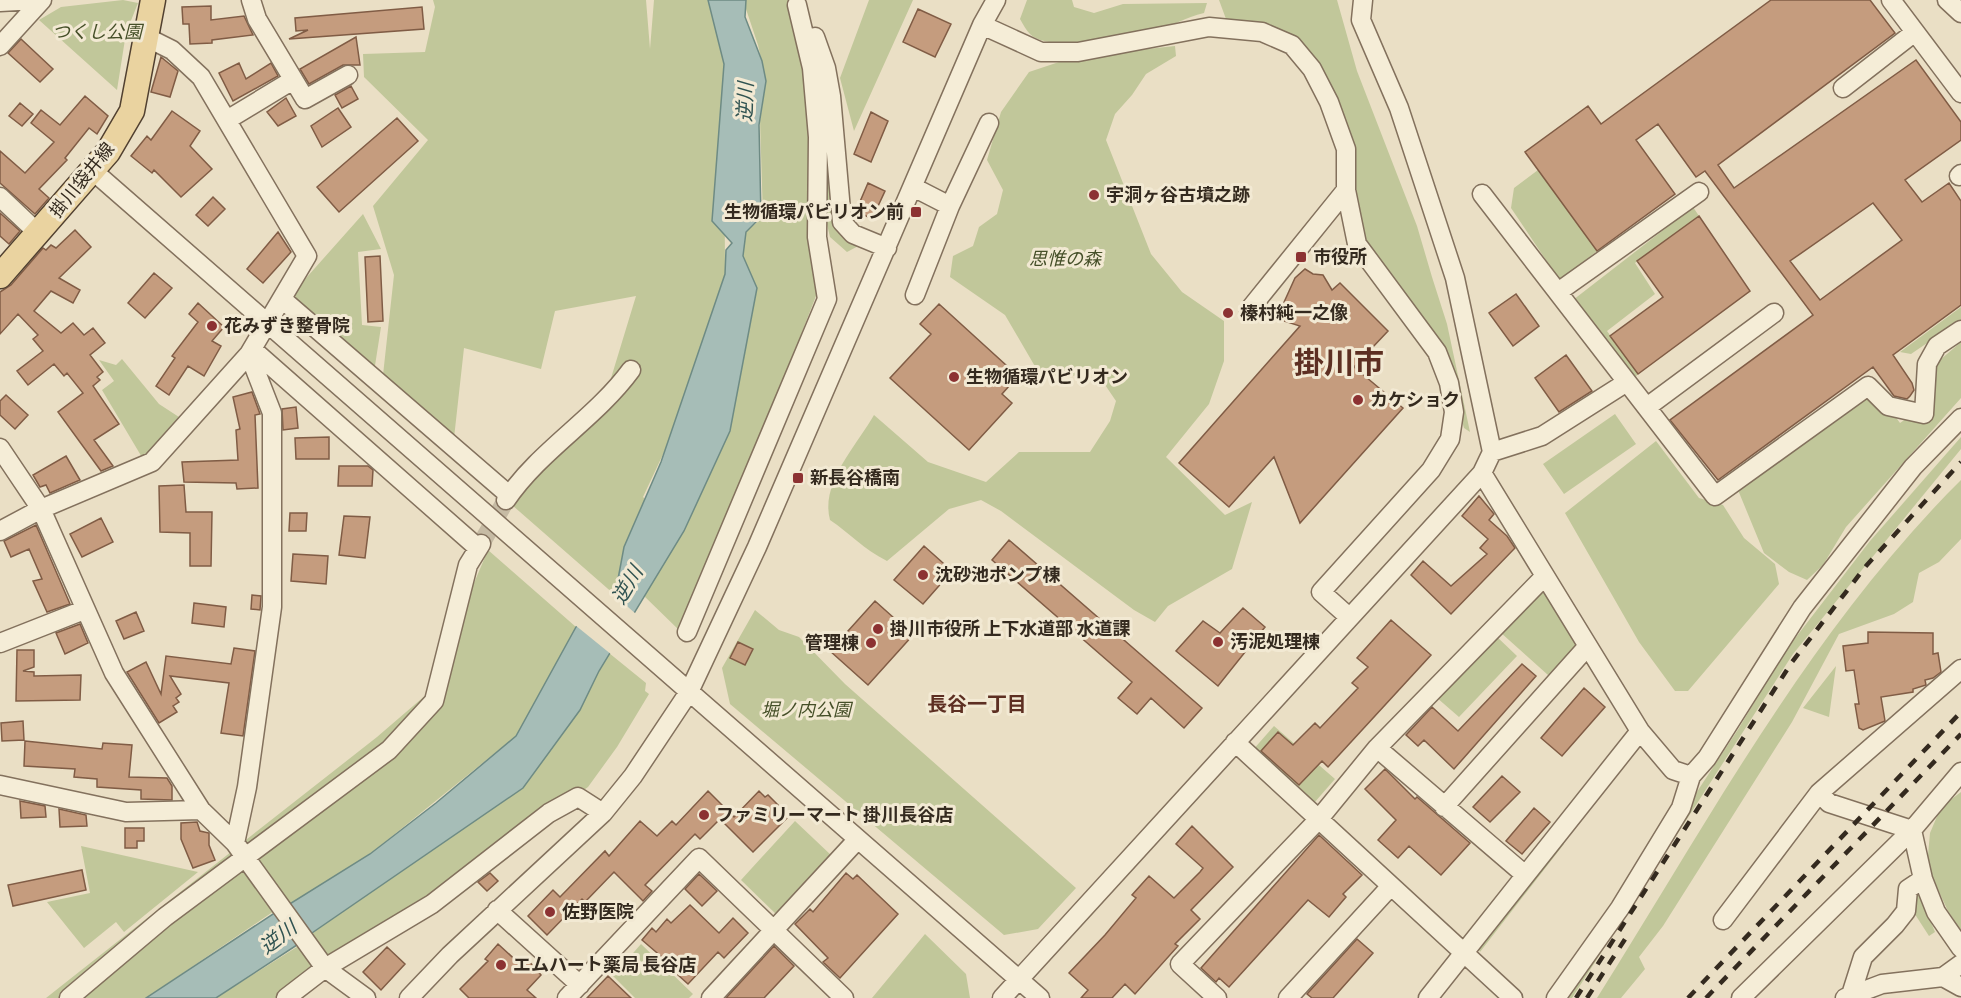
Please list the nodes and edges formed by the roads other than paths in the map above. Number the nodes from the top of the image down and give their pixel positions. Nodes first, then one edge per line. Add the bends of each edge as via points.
1 (35, 0) edge
2 (42, 0) edge
3 (153, 0) edge
4 (251, 0) edge
5 (996, 0) edge
6 (1363, 0) edge
7 (1892, 0) edge
8 (1947, 0) edge
9 (0, 2) edge
10 (797, 2) edge
11 (1961, 13) edge
12 (982, 26) junction
13 (1915, 32) junction
14 (148, 38) junction
15 (0, 46) edge
16 (348, 75) dead end
17 (293, 80) junction
18 (1843, 88) dead end
19 (1961, 93) edge
20 (226, 120) junction
21 (989, 123) dead end
22 (92, 170) junction
23 (913, 187) junction
24 (1346, 189) junction
25 (1699, 192) dead end
26 (1482, 194) dead end
27 (0, 197) edge
28 (950, 206) junction
29 (39, 234) junction
30 (887, 248) junction
31 (0, 276) edge
32 (1558, 292) junction
33 (915, 295) dead end
34 (282, 298) junction
35 (1249, 310) dead end
36 (1774, 313) dead end
37 (267, 324) junction
38 (1961, 330) edge
39 (250, 352) junction
40 (631, 370) dead end
41 (1627, 382) junction
42 (1647, 407) junction
43 (1961, 418) edge
44 (0, 448) edge
45 (1492, 452) junction
46 (1482, 473) junction
47 (41, 509) junction
48 (0, 531) edge
49 (1544, 577) junction
50 (84, 610) junction
51 (1348, 617) junction
52 (687, 632) dead end
53 (0, 642) edge
54 (1587, 647) junction
55 (1961, 669) edge
56 (689, 692) junction
57 (1640, 730) junction
58 (1235, 742) junction
59 (1377, 748) junction
60 (1961, 772) edge
61 (1691, 776) junction
62 (0, 791) edge
63 (1819, 793) junction
64 (1444, 807) junction
65 (201, 810) junction
66 (603, 813) junction
67 (1318, 820) junction
68 (1912, 830) junction
69 (858, 839) junction
70 (240, 851) junction
71 (1524, 874) junction
72 (1923, 879) junction
73 (1390, 887) junction
74 (497, 910) junction
75 (1723, 920) dead end
76 (774, 930) junction
77 (1961, 948) edge
78 (1463, 952) junction
79 (1961, 964) edge
80 (325, 968) junction
81 (1943, 977) junction
82 (1019, 979) junction
83 (1961, 987) edge
84 (573, 992) edge
85 (1848, 997) edge
86 (69, 998) edge
87 (286, 998) edge
88 (366, 998) edge
89 (409, 998) edge
90 (711, 998) edge
91 (844, 998) edge
92 (1002, 998) edge
93 (1040, 998) edge
94 (1217, 998) edge
95 (1288, 998) edge
96 (1428, 998) edge
97 (1513, 998) edge
98 (1556, 998) edge
99 (1741, 998) edge

1 - 9 street
2 - 15 street
3 - 14 main road, 掛川袋井線
4 - 17 street via 257,19
5 - 12 street
6 - 45 street via 1361,20 1399,108 1455,278
7 - 13 street
8 - 11 street
10 - 30 street via 826,68 842,222 853,234
10 - 52 street via 812,68 818,137 817,237 827,299
12 - 23 street
12 - 24 street via 1041,52 1078,52 1209,27 1262,32 1292,45 1312,69 1346,148
13 - 18 street
13 - 19 street
14 - 20 street via 172,50 201,76
14 - 22 main road, 掛川袋井線 via 132,111 108,152
16 - 17 street via 305,99
17 - 20 street
20 - 34 street via 306,256
21 - 28 street
22 - 29 main road, 掛川袋井線
22 - 37 street
23 - 28 street
23 - 30 street
24 - 35 street
24 - 51 street via 1357,244 1437,352 1449,383 1454,412 1450,439 1431,470 1321,592
25 - 32 street
26 - 32 street
27 - 29 street
28 - 33 street
29 - 31 main road, 掛川袋井線
30 - 56 street via 709,655
32 - 41 street
34 - 37 street
34 - 40 street via 507,498 525,474 612,395
36 - 42 street
37 - 39 street
37 - 56 street
38 - 42 street via 1937,346 1928,364 1924,414 1888,406 1868,386 1715,496
39 - 47 street via 152,462
39 - 70 street via 272,413 272,607
39 - 70 street via 480,546 468,565 434,701 389,750
41 - 42 street
41 - 45 street via 1542,436
43 - 61 street via 1913,467 1802,608 1707,758
44 - 47 street
45 - 46 street
46 - 49 street
46 - 51 street
47 - 48 street
47 - 50 street
49 - 54 street
49 - 59 street
50 - 53 street
50 - 65 street via 114,673
51 - 58 street
54 - 57 street
54 - 64 street
55 - 63 street
56 - 66 street via 633,776
56 - 69 street
57 - 61 street via 1673,770
57 - 71 street
58 - 67 street
58 - 82 street
59 - 64 street
59 - 67 street
60 - 68 street
61 - 98 street via 1681,808 1620,908
62 - 65 street via 126,812
63 - 68 street via 1829,802
63 - 75 street
64 - 71 street
65 - 70 street
66 - 74 street
66 - 80 street via 578,797 568,802 432,904
67 - 73 street
67 - 94 street via 1180,964
68 - 72 street
68 - 99 street
69 - 76 street
69 - 82 street
70 - 80 street
70 - 86 street
71 - 78 street
72 - 77 street via 1936,912
72 - 85 street via 1908,889 1906,911 1863,957
73 - 78 street
73 - 95 street
74 - 84 street
74 - 89 street
76 - 84 street via 699,858
76 - 90 street
76 - 91 street
78 - 96 street
78 - 97 street
79 - 81 street
80 - 87 street
80 - 88 street
81 - 83 street
81 - 85 street via 1882,984
82 - 92 street
82 - 93 street

